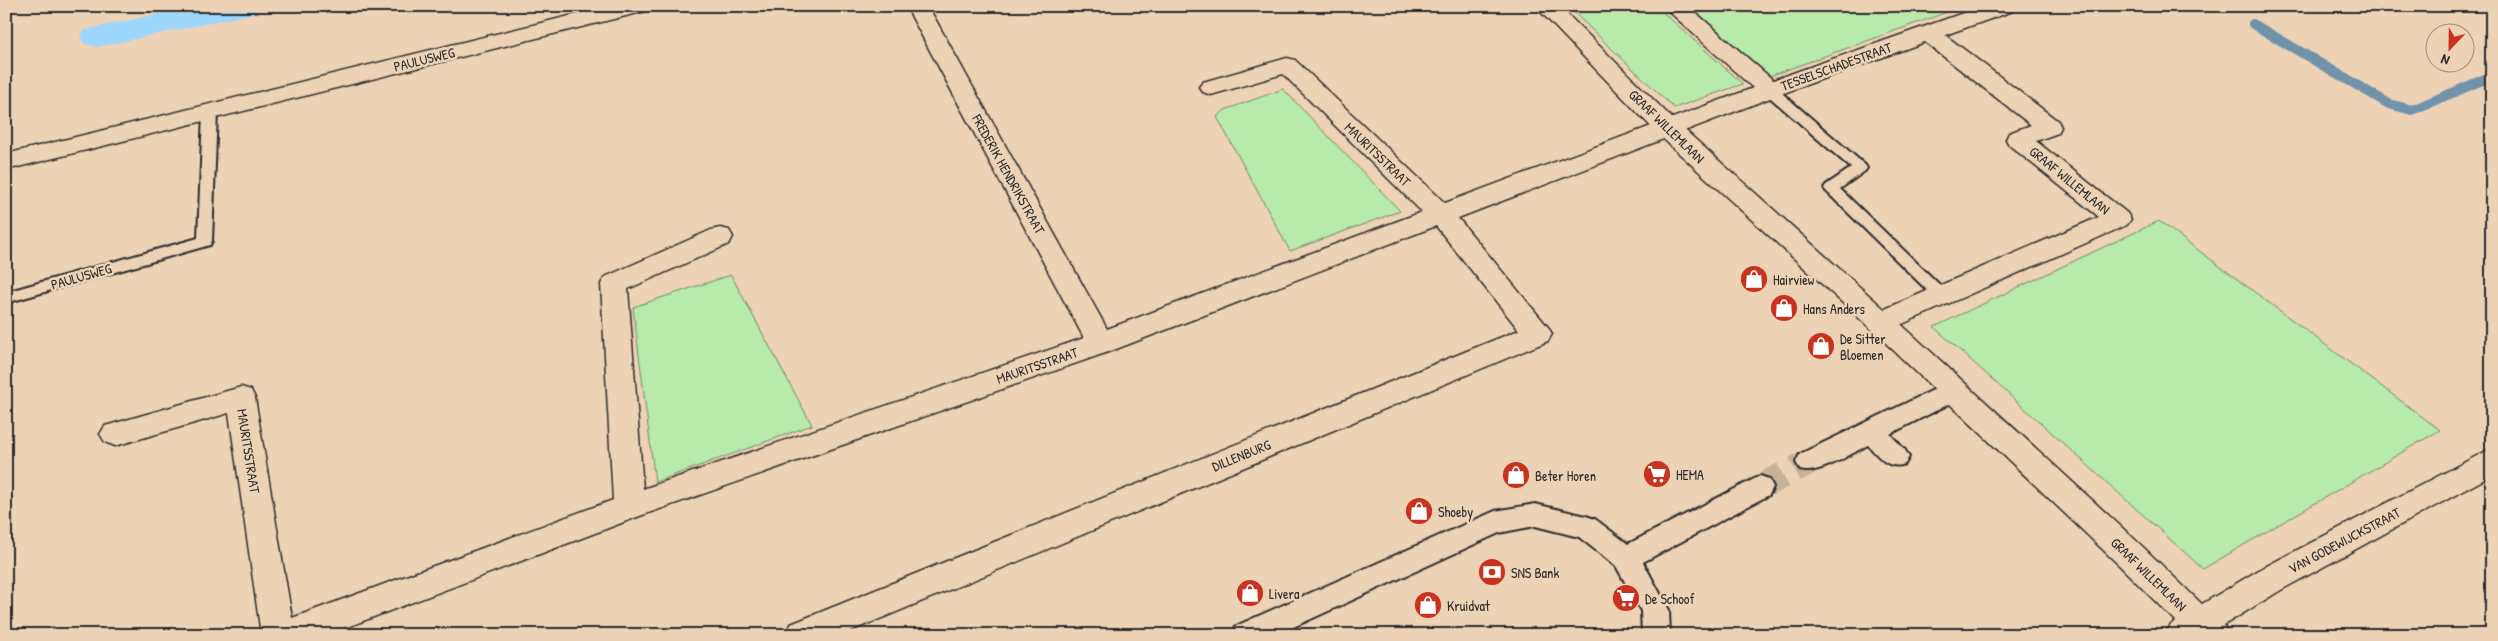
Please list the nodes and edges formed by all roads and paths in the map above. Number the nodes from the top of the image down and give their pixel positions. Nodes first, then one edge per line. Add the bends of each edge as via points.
1 (638, 6) edge
2 (917, 6) edge
3 (1546, 6) edge
4 (1674, 6) edge
5 (2005, 6) edge
6 (1927, 33) junction
7 (1211, 87) dead end
8 (1770, 90) junction
9 (210, 112) junction
10 (1668, 128) junction
11 (6, 162) edge
12 (1440, 214) junction
13 (720, 236) dead end
14 (1941, 295) junction
15 (6, 298) edge
16 (1881, 322) junction
17 (1101, 343) junction
18 (1954, 390) junction
19 (1871, 432) junction
20 (115, 434) dead end
21 (1896, 457) dead end
22 (1809, 462) tunnel mouth
23 (2491, 462) edge
24 (1760, 487) tunnel mouth
25 (629, 507) junction
26 (1626, 558) junction
27 (1290, 625) edge
28 (2197, 631) edge
29 (278, 635) edge
30 (286, 635) edge
31 (803, 635) edge
32 (1246, 635) edge
33 (1656, 635) edge

1 - 9 street, PAULUSWEG
2 - 17 street, FREDERIK HENDRIKSTRAAT
3 - 10 street, GRAAF WILLEMLAAN
4 - 8 street
5 - 6 street, TESSELSCHADESTRAAT
6 - 8 street, TESSELSCHADESTRAAT
6 - 14 street, GRAAF WILLEMLAAN via 2050,127 2018,139 2118,219
7 - 12 street, MAURITSSTRAAT via 1287,65
8 - 10 street, TESSELSCHADESTRAAT
8 - 14 lane via 1860,168 1831,188
9 - 11 street, PAULUSWEG
9 - 15 lane, PAULUSWEG via 205,241
10 - 12 street, MAURITSSTRAAT
10 - 16 street, GRAAF WILLEMLAAN
12 - 17 street, MAURITSSTRAAT
12 - 31 street, DILLENBURG via 1538,334
13 - 25 street via 614,284
14 - 16 street, GRAAF WILLEMLAAN
16 - 18 street, GRAAF WILLEMLAAN
17 - 25 street, MAURITSSTRAAT
18 - 19 street
18 - 28 street, GRAAF WILLEMLAAN
19 - 21 street
19 - 22 street
20 - 29 street, MAURITSSTRAAT via 241,398
23 - 28 street, VAN GODEWIJCKSTRAAT via 2270,580
24 - 26 street
25 - 30 street, MAURITSSTRAAT
26 - 27 street via 1586,527 1535,515 1496,522
26 - 33 street via 1655,610
27 - 32 street

